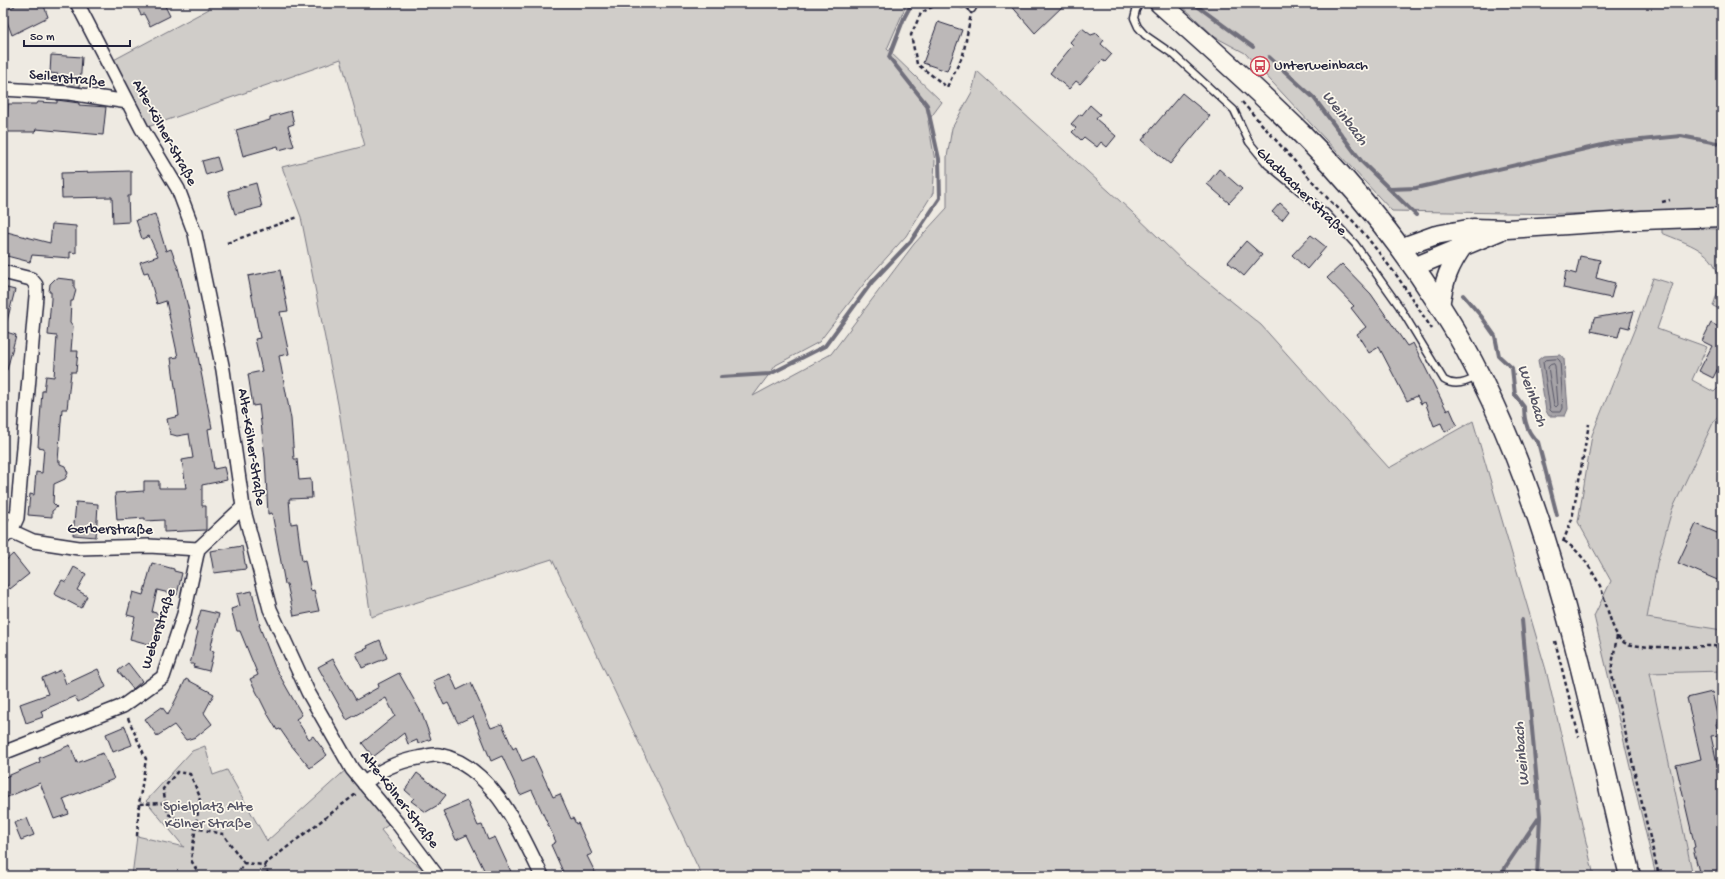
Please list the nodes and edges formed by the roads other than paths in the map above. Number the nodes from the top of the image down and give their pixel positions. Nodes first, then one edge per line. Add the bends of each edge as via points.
1 (77, 3) edge
2 (1140, 3) edge
3 (1160, 3) edge
4 (3, 89) edge
5 (128, 102) junction
6 (1722, 217) edge
7 (1506, 229) junction
8 (1464, 245) junction
9 (1400, 248) junction
10 (1414, 267) junction
11 (3, 272) edge
12 (1440, 306) junction
13 (1480, 376) junction
14 (244, 507) junction
15 (3, 514) edge
16 (17, 518) junction
17 (7, 535) edge
18 (198, 549) junction
19 (3, 753) edge
20 (365, 785) junction
21 (437, 876) edge
22 (542, 876) edge
23 (1630, 876) edge

1 - 5 street, Alte-Kölner-Straße
2 - 13 lane, Gladbacher Straße via 1134,18 1138,27 1145,35 1174,55 1234,110 1249,142 1268,165 1326,213 1355,244 1416,332 1444,380 1463,384
3 - 9 main road via 1304,136 1350,186
4 - 5 street, Seilerstraße via 70,93
5 - 14 street, Alte-Kölner-Straße via 178,189 195,234 223,370
6 - 7 main road
7 - 8 main road
7 - 9 main road via 1473,228 1450,231
8 - 10 main road
8 - 12 main road via 1448,271
9 - 10 main road
10 - 12 main road
11 - 16 street via 31,278 36,285
12 - 13 main road
13 - 23 main road via 1512,448 1550,559
14 - 18 street
14 - 20 street, Alte-Kölner-Straße via 270,609 308,692 352,769
15 - 16 lane
16 - 17 street
17 - 18 street, Gerberstraße via 33,542 79,548 150,546
18 - 19 street, Weberstraße via 184,614 164,677 123,706
20 - 21 street, Alte-Kölner-Straße
20 - 22 street via 378,772 407,760 438,755 451,759 474,772 498,796 515,822

